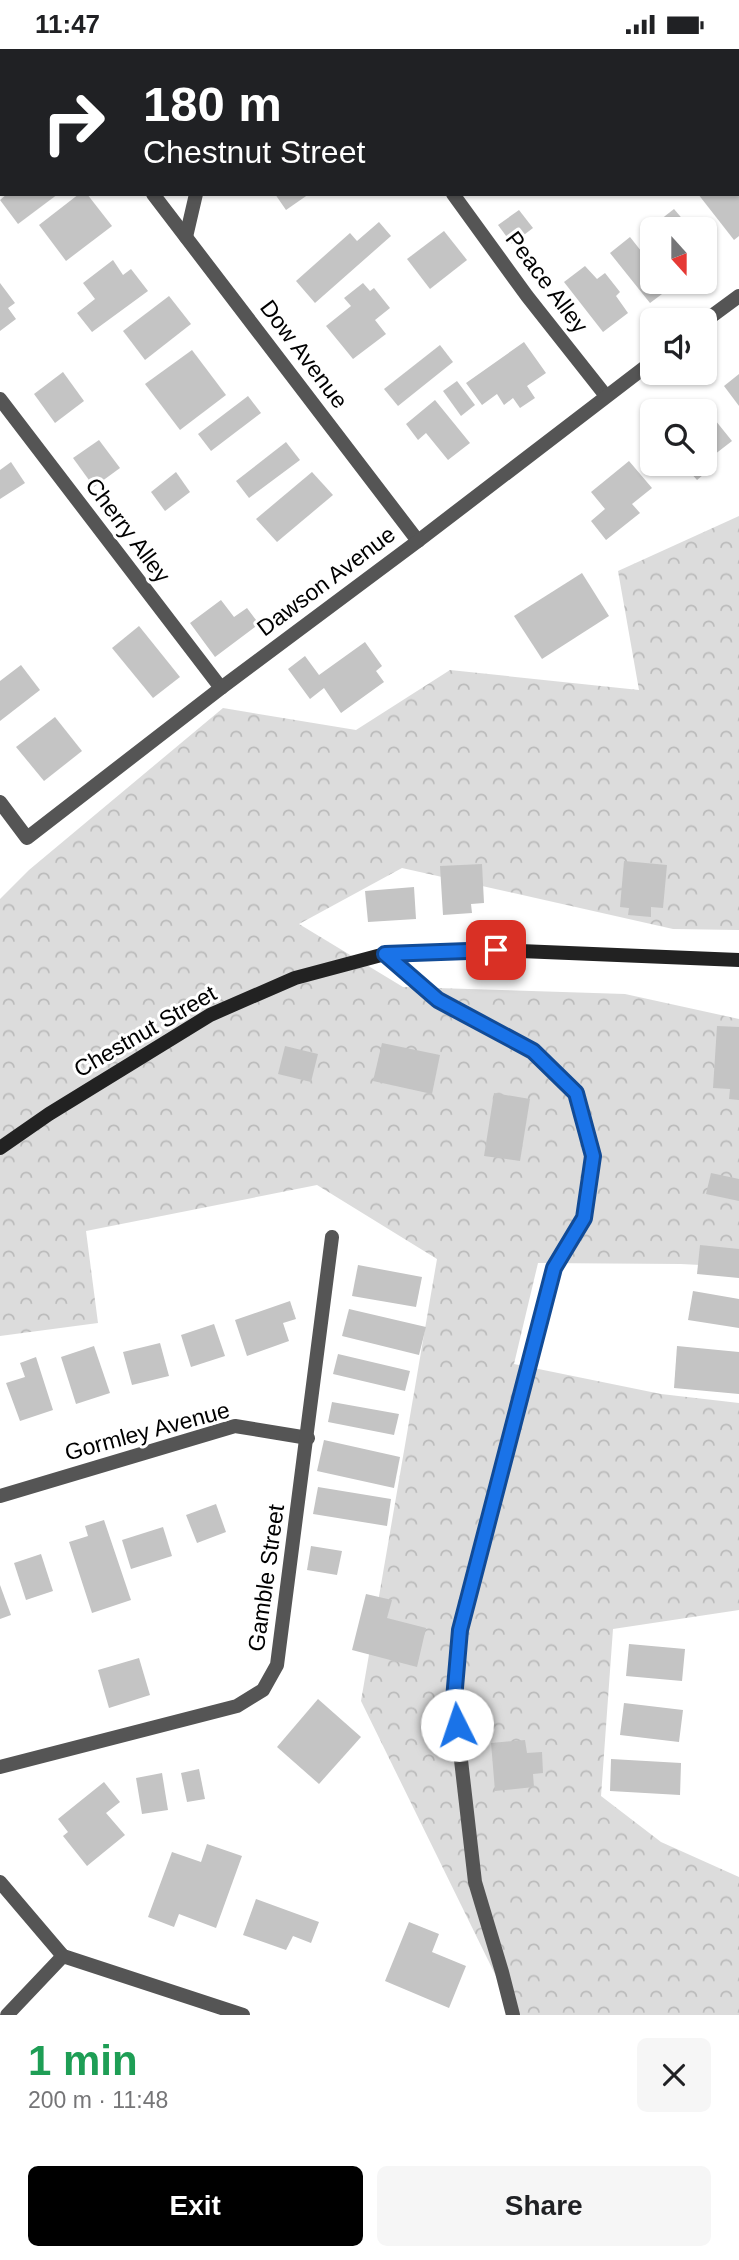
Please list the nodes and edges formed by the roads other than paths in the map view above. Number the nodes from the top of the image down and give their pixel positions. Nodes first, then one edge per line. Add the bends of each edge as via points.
1 (155, 196) edge
2 (196, 196) edge
3 (454, 196) edge
4 (186, 237) junction
5 (739, 296) edge
6 (717, 312) edge
7 (640, 371) edge
8 (606, 396) junction
9 (0, 399) edge
10 (418, 541) junction
11 (221, 688) junction
12 (0, 802) edge
13 (385, 954) junction
14 (739, 960) edge
15 (0, 1148) edge
16 (332, 1237) dead end
17 (307, 1438) junction
18 (0, 1496) edge
19 (0, 1767) edge
20 (0, 1882) edge
21 (63, 1956) junction
22 (8, 2015) edge
23 (243, 2015) edge
24 (513, 2015) edge

1 - 4 street, Dow Avenue
2 - 4 street
3 - 8 street, Peace Alley
4 - 10 street, Dow Avenue
5 - 6 street
7 - 8 street, Dawson Avenue
8 - 10 street, Dawson Avenue
9 - 11 street, Cherry Alley
10 - 11 street, Dawson Avenue
11 - 12 street, Dawson Avenue via 27,838
13 - 14 street, Chestnut Street via 496,950
13 - 15 street, Chestnut Street via 295,978 210,1015
13 - 24 street via 438,1000 533,1051 576,1093 593,1156 584,1218 554,1268 460,1630 454,1699 475,1882
16 - 17 street, Gamble Street
17 - 18 street, Gormley Avenue via 235,1426
17 - 19 street, Gamble Street via 277,1665 263,1690 237,1706
20 - 21 street
21 - 22 street
21 - 23 street

